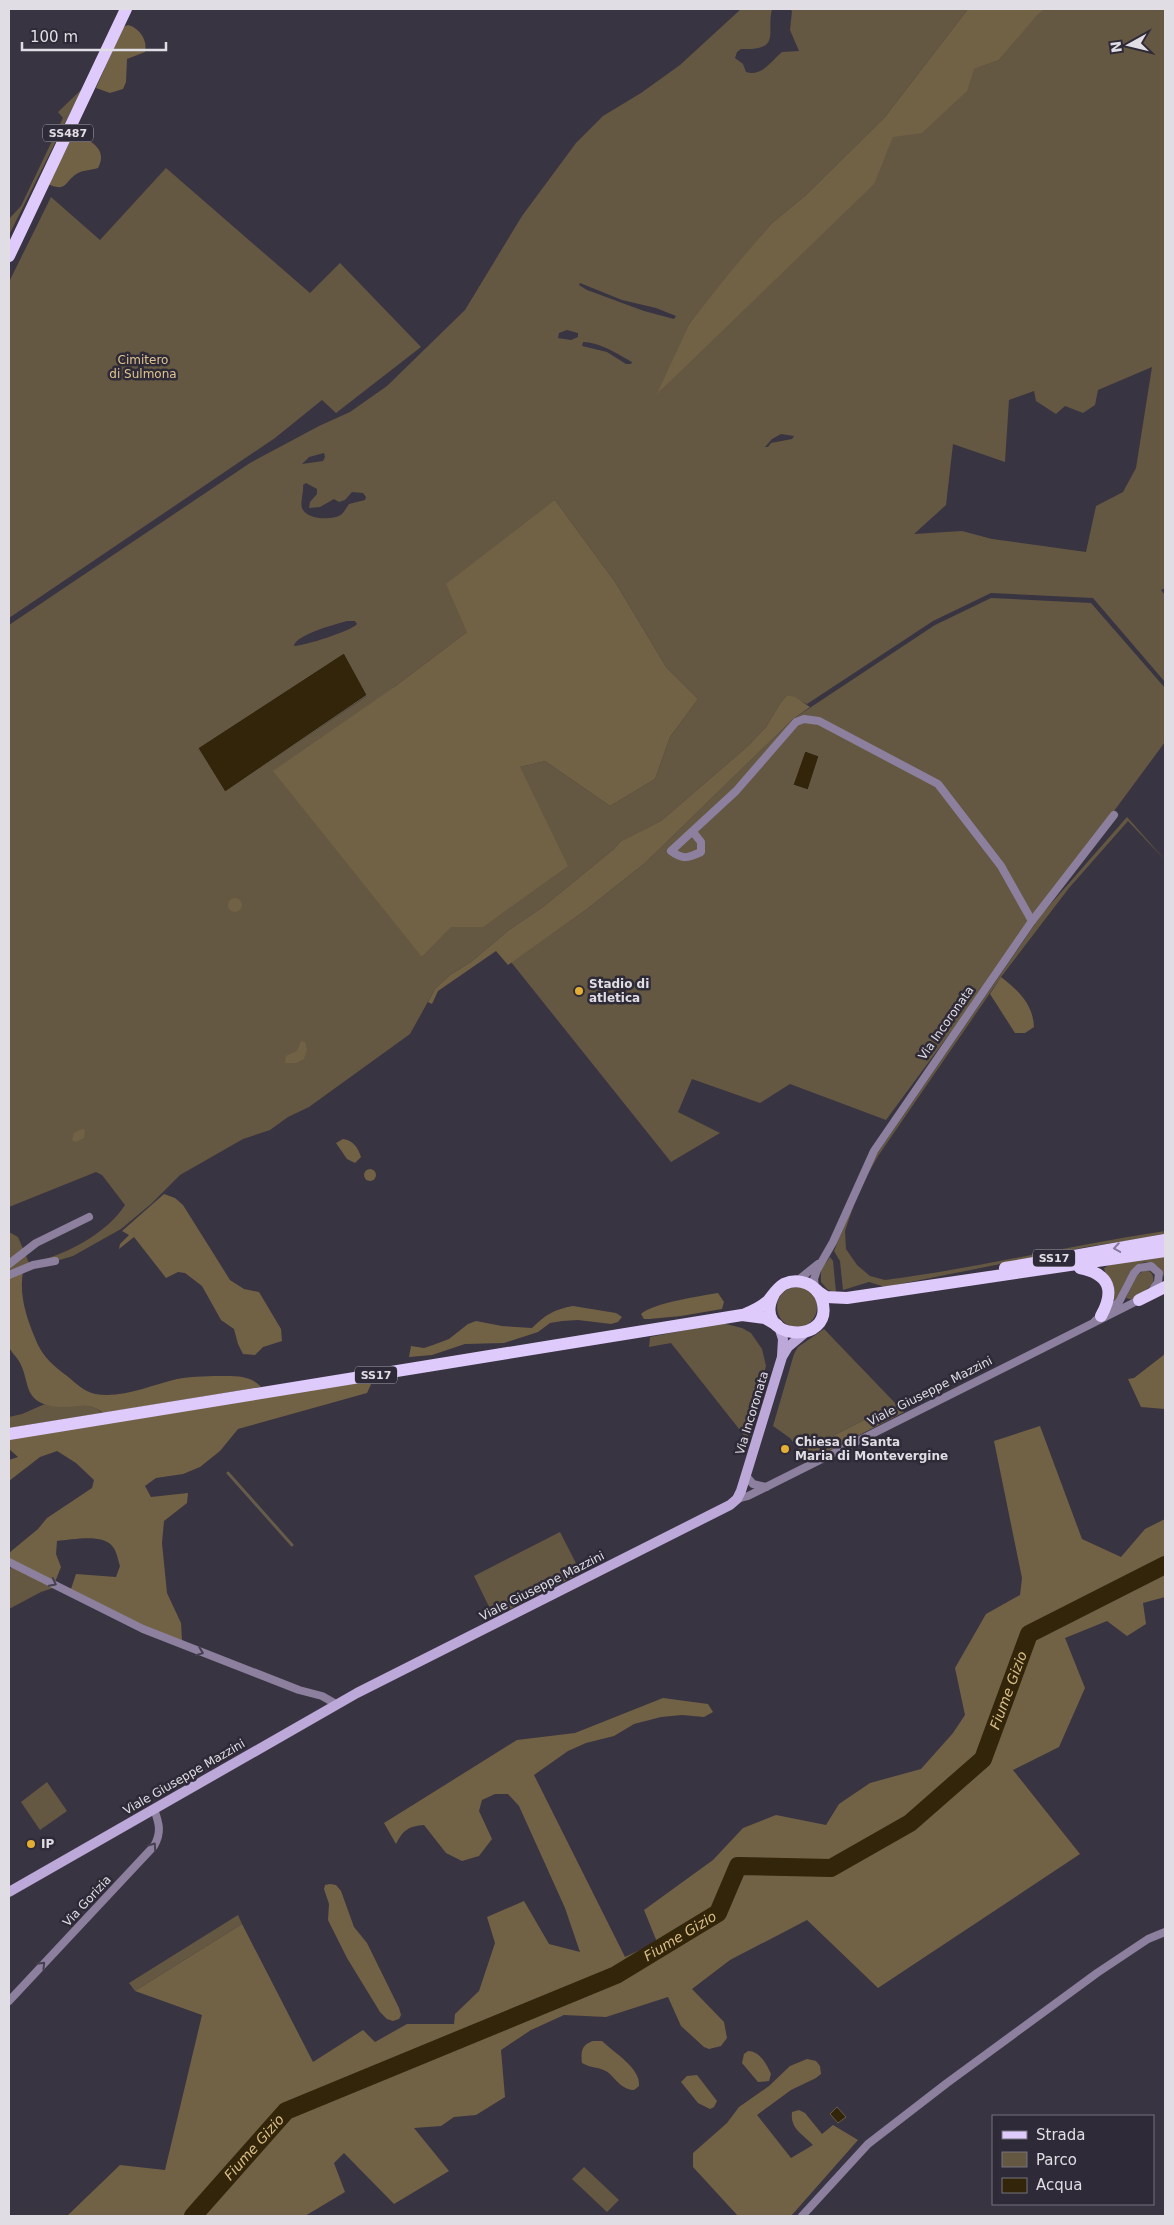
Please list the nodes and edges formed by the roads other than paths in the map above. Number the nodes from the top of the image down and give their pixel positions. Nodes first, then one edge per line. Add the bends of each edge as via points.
1 (126, 9) edge
2 (9, 256) edge
3 (1114, 815) dead end
4 (693, 832) dead end
5 (1032, 921) junction
6 (89, 1217) dead end
7 (1165, 1240) edge
8 (1165, 1251) edge
9 (823, 1259) junction
10 (54, 1261) dead end
11 (9, 1264) edge
12 (1073, 1266) junction
13 (9, 1275) edge
14 (796, 1281) junction
15 (944, 1282) junction
16 (1165, 1287) edge
17 (816, 1290) junction
18 (774, 1294) junction
19 (847, 1298) junction
20 (1139, 1300) junction
21 (742, 1315) junction
22 (821, 1316) junction
23 (1098, 1318) junction
24 (778, 1326) junction
25 (806, 1332) junction
26 (782, 1357) junction
27 (9, 1434) edge
28 (746, 1476) junction
29 (768, 1487) junction
30 (737, 1499) junction
31 (9, 1562) edge
32 (336, 1704) junction
33 (154, 1809) junction
34 (9, 1892) edge
35 (1165, 1932) edge
36 (9, 2001) edge
37 (802, 2216) edge

1 - 2 main road, SS487
3 - 5 street, Via Incoronata
4 - 5 street via 748,778 796,722 804,719 818,721 938,784 1001,866
5 - 9 street, Via Incoronata via 874,1151
6 - 11 street via 36,1243
7 -> 15 main road, SS17 via 1040,1261
8 - 12 main road, SS17
9 - 14 street, Via Incoronata
9 - 17 street, Via Incoronata via 815,1275
10 - 13 street
12 - 15 main road, SS17
12 - 23 main road via 1095,1272 1107,1284 1108,1300
14 - 17 main road via 807,1283
14 - 18 main road via 782,1285
15 - 19 main road, SS17
16 - 20 main road
17 - 19 main road, SS17 via 826,1297
17 - 22 main road via 823,1305
18 - 21 main road, SS17 via 764,1304
18 - 24 main road via 770,1310
19 - 22 main road, SS17
20 - 23 street, Viale Giuseppe Mazzini
20 - 23 street, Viale Giuseppe Mazzini via 1150,1294 1158,1282 1159,1273 1151,1266 1137,1269 1119,1302
21 - 24 main road, SS17 via 765,1318
21 - 27 main road, SS17
22 - 25 main road via 816,1326
23 - 29 street, Viale Giuseppe Mazzini
24 - 25 main road via 792,1333
24 - 26 main road, Via Incoronata via 783,1338
25 - 26 main road, Via Incoronata via 788,1347
26 - 28 main road, Via Incoronata
28 - 29 street via 757,1486
28 - 30 main road, Via Incoronata
29 - 30 street, Viale Giuseppe Mazzini
30 - 32 main road, Viale Giuseppe Mazzini
31 -> 32 street via 143,1629
32 - 33 main road, Viale Giuseppe Mazzini
33 - 34 main road, Viale Giuseppe Mazzini
36 -> 33 street, Via Gorizia via 154,1846 160,1834
35 - 37 street via 1148,1939 1097,1973 868,2144

